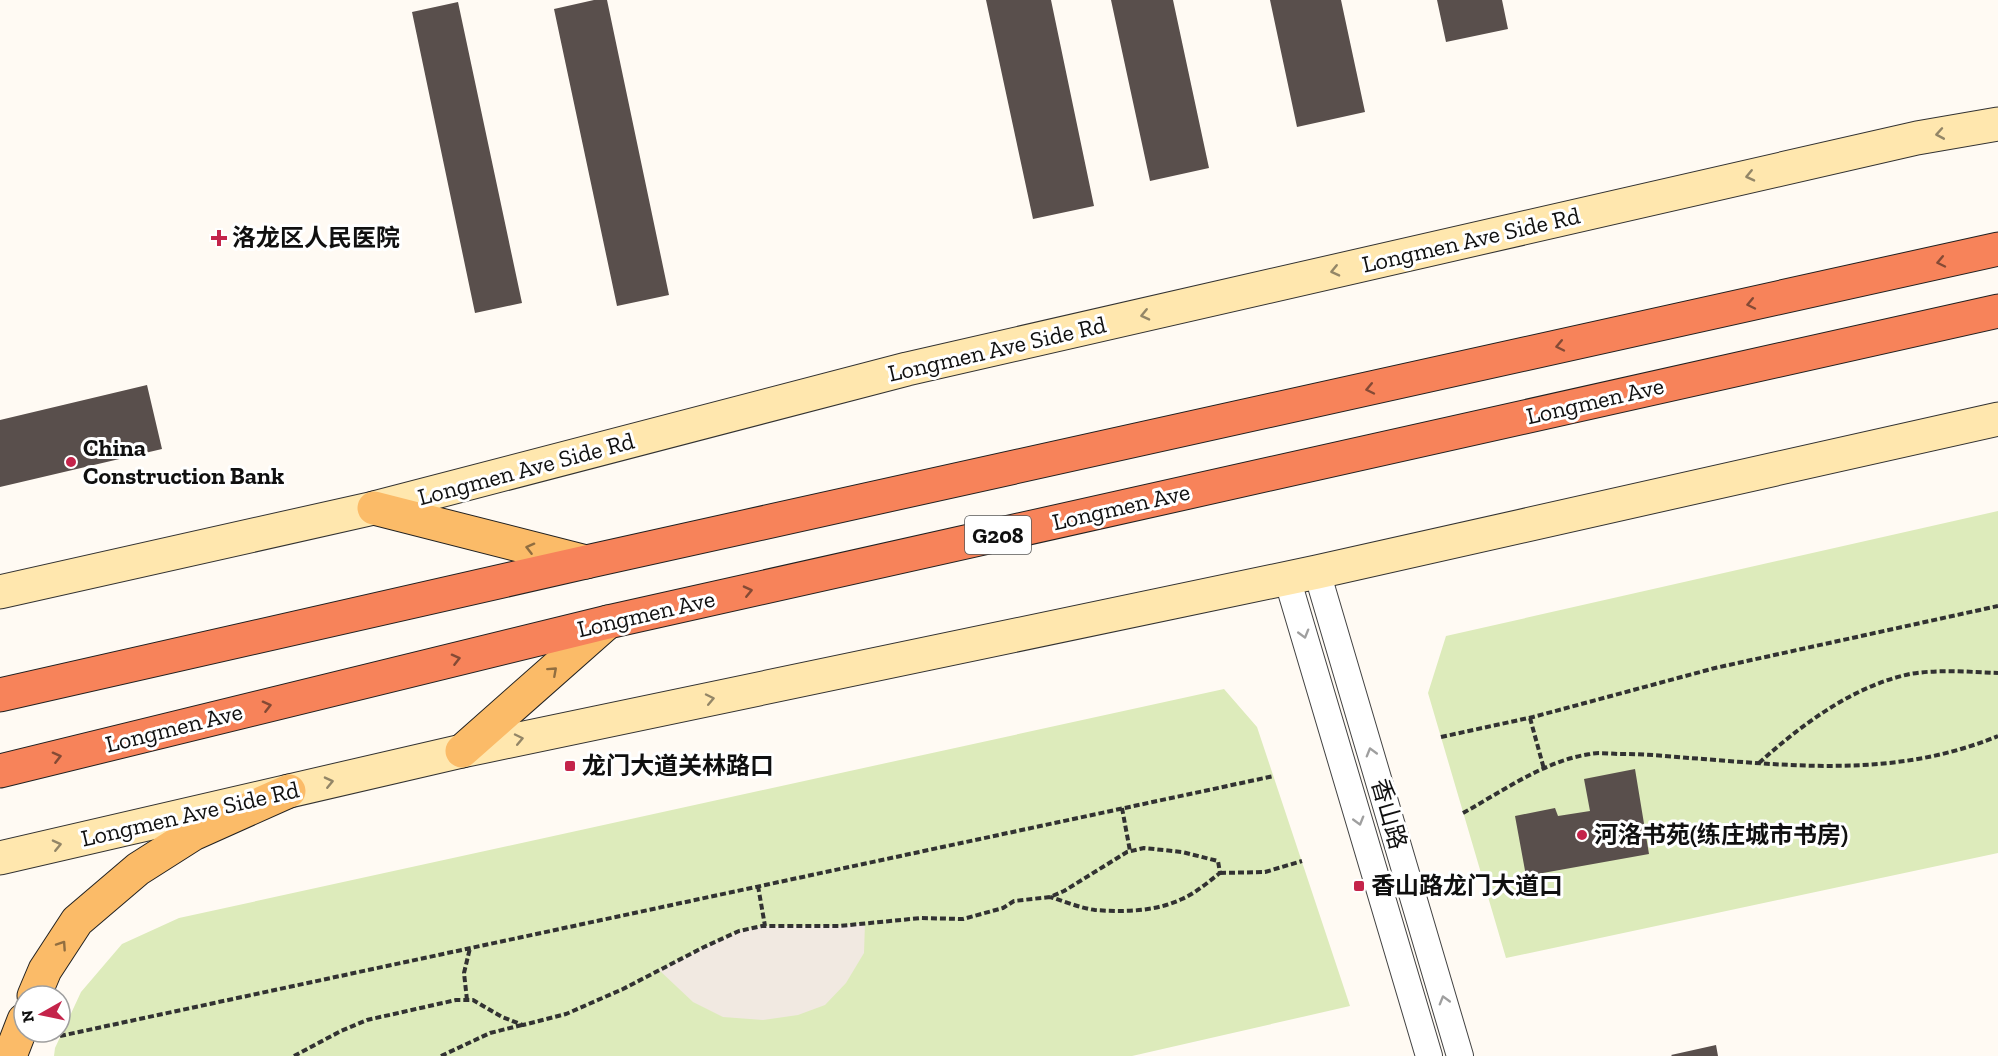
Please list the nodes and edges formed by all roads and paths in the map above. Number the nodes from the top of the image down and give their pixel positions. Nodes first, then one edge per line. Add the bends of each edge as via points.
1 (1998, 124) edge
2 (1998, 249) edge
3 (1998, 311) edge
4 (1998, 419) edge
5 (374, 508) junction
6 (586, 562) junction
7 (1302, 575) junction
8 (0, 592) edge
9 (1998, 606) edge
10 (608, 622) junction
11 (1998, 673) edge
12 (0, 695) edge
13 (1530, 718) junction
14 (1998, 736) edge
15 (1441, 738) dead end
16 (462, 752) junction
17 (1758, 763) junction
18 (1544, 769) junction
19 (0, 771) edge
20 (1274, 776) dead end
21 (289, 791) junction
22 (1122, 808) junction
23 (1463, 813) dead end
24 (1130, 851) junction
25 (0, 858) edge
26 (1302, 861) dead end
27 (1220, 873) junction
28 (758, 886) junction
29 (1050, 897) junction
30 (765, 926) junction
31 (470, 948) junction
32 (39, 984) edge
33 (467, 1000) junction
34 (523, 1025) junction
35 (72, 1033) edge
36 (294, 1056) edge
37 (441, 1056) edge
38 (1429, 1056) edge
39 (1460, 1056) edge

1 -> 5 main road, Longmen Ave Side Rd via 1917,138 907,369
2 -> 6 highway
10 -> 3 highway, Longmen Ave / G208
4 - 7 main road, Longmen Ave Side Rd
6 -> 5 main road
5 - 8 main road, Longmen Ave Side Rd
6 - 12 highway
16 -> 7 main road, Longmen Ave Side Rd
7 -> 38 street, 香山路
39 -> 7 street, 香山路
9 - 13 path via 1715,668
16 -> 10 main road
19 -> 10 highway, Longmen Ave / G208
11 - 17 path via 1940,671 1879,683 1807,724
13 - 15 path
13 - 18 path
14 - 17 path via 1919,760 1842,767
21 -> 16 main road, Longmen Ave Side Rd
17 - 18 path via 1592,753
18 - 23 path
20 - 22 path
25 -> 21 main road, Longmen Ave Side Rd
32 -> 21 main road via 77,921 138,869 193,834
22 - 24 path
22 - 28 path
24 - 27 path via 1144,848 1182,852 1218,861
24 - 29 path
26 - 27 path via 1265,872
27 - 29 path via 1180,900 1156,908 1093,910
28 - 30 path
28 - 31 path
29 - 30 path via 1014,901 963,919
30 - 34 path via 739,931 593,1004
31 - 33 path via 465,973
31 - 35 path
33 - 34 path
33 - 36 path via 367,1020
34 - 37 path via 490,1033

